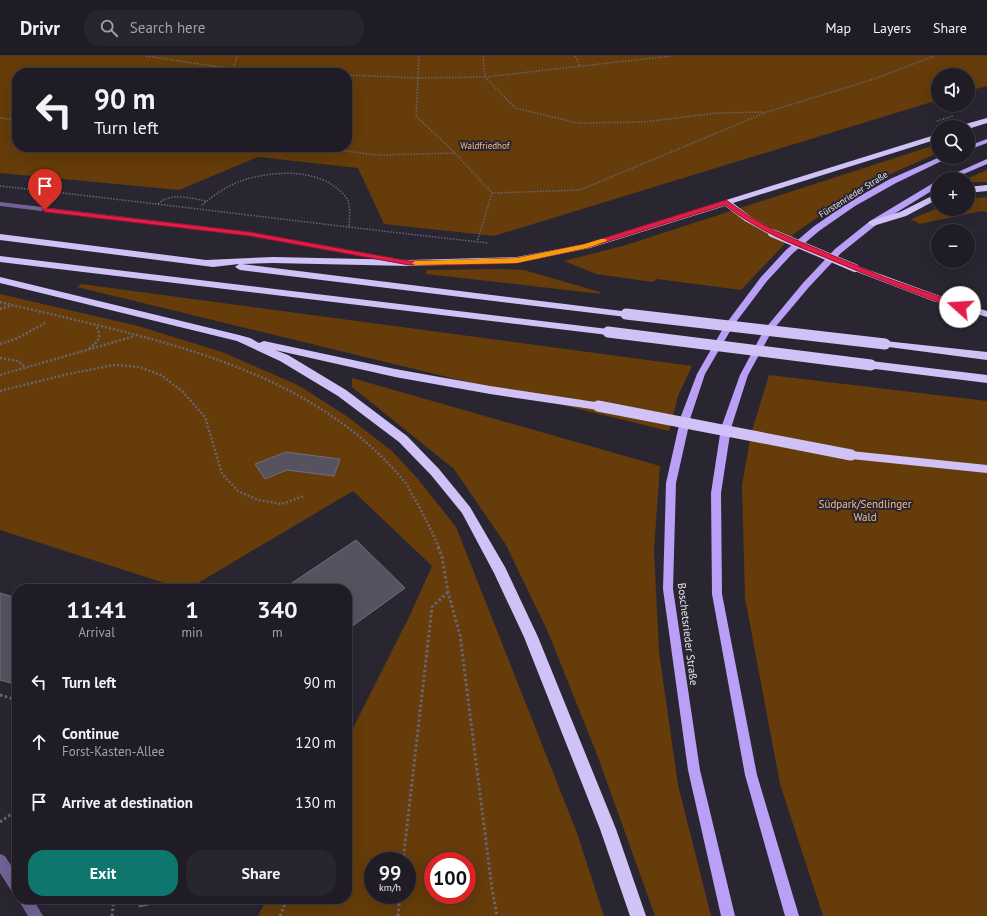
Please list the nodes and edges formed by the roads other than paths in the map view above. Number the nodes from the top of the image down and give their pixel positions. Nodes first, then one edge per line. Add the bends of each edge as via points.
1 (987, 120) edge
2 (975, 124) edge
3 (931, 138) edge
4 (987, 141) edge
5 (975, 145) edge
6 (987, 161) edge
7 (931, 164) edge
8 (962, 172) edge
9 (931, 188) edge
10 (987, 188) edge
11 (975, 189) edge
12 (931, 200) edge
13 (726, 202) junction
14 (0, 204) edge
15 (873, 223) junction
16 (0, 237) edge
17 (0, 259) edge
18 (206, 263) junction
19 (409, 263) junction
20 (764, 279) joint
21 (0, 280) edge
22 (987, 314) edge
23 (239, 338) junction
24 (987, 356) edge
25 (987, 379) edge
26 (987, 469) edge
27 (0, 861) edge
28 (12, 879) edge
29 (28, 904) edge
30 (36, 916) edge
31 (638, 916) edge
32 (728, 916) edge
33 (792, 916) edge

1 - 2 highway
3 - 13 highway
4 - 5 main road
6 - 8 main road
7 - 20 main road, Fürstenrieder Straße via 852,204 789,252
9 - 15 main road
10 - 11 highway
12 - 15 highway via 903,214
13 - 19 highway via 587,246 517,260
13 - 22 highway, bridge via 772,233 907,289
14 - 19 street via 250,234
15 - 33 main road via 838,251 768,330 744,375 726,428 716,493 719,602 751,775
16 - 18 highway
17 - 25 highway, bridge
18 - 19 highway via 273,260
18 - 24 highway, bridge
20 - 32 main road, Boschetsrieder Straße via 729,325 701,374 686,416 671,483 668,588 694,770
21 - 23 highway
23 - 26 highway, bridge via 395,373 598,406 851,455
23 - 31 highway via 284,358 342,393 403,439 435,472 466,510 500,571 531,637 608,829
27 - 28 street
29 - 30 street

